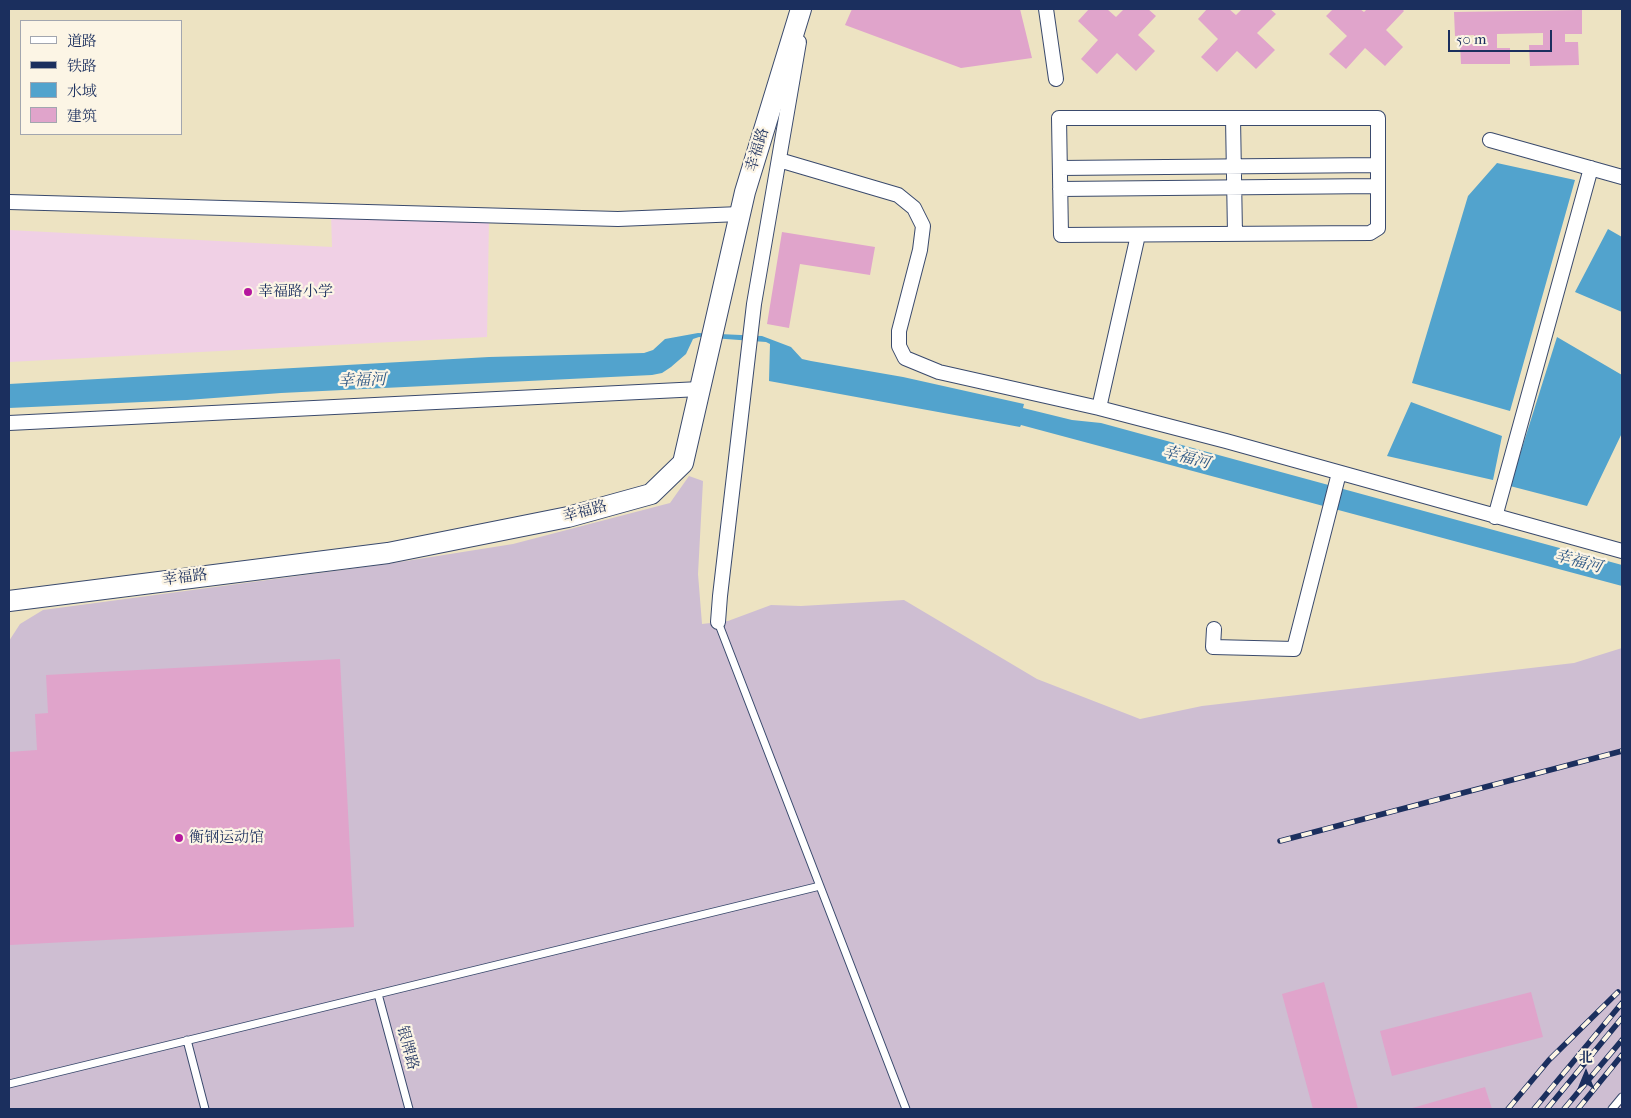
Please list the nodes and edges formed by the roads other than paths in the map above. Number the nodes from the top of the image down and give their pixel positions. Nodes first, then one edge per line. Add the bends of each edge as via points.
1 (802, 9) edge
2 (1046, 9) edge
3 (1056, 80) dead end
4 (1233, 118) junction
5 (1490, 140) dead end
6 (779, 160) junction
7 (1378, 165) junction
8 (1234, 166) junction
9 (1060, 168) junction
10 (1590, 168) junction
11 (1622, 177) edge
12 (1378, 186) junction
13 (1235, 187) junction
14 (1060, 189) junction
15 (9, 202) edge
16 (740, 214) junction
17 (1236, 234) junction
18 (1138, 235) junction
19 (700, 389) junction
20 (1099, 408) junction
21 (9, 423) edge
22 (1339, 473) junction
23 (1495, 517) junction
24 (1622, 552) edge
25 (9, 601) edge
26 (718, 622) joint
27 (1214, 629) dead end
28 (820, 886) junction
29 (378, 994) junction
30 (188, 1040) junction
31 (9, 1084) edge
32 (1622, 1097) edge
33 (206, 1109) edge
34 (409, 1109) edge
35 (906, 1109) edge
36 (1612, 1109) edge

1 - 6 street
1 - 16 street, 幸福路
2 - 3 street
4 - 7 street via 1378,118
4 - 8 street
4 - 9 street via 1059,118
5 - 10 street
6 - 20 street via 898,195 914,208 922,226 920,250 899,331 899,346 905,358 939,372
6 - 26 street via 754,304
7 - 8 street
7 - 12 street
8 - 9 street
8 - 13 street
9 - 14 street
10 - 11 street
10 - 23 street
12 - 13 street
12 - 17 street via 1378,228 1370,233
13 - 14 street
13 - 17 street
14 - 18 street via 1061,235
15 - 16 street via 618,219
16 - 19 street, 幸福路
17 - 18 street
18 - 20 street
19 - 21 street
19 - 25 street, 幸福路 via 683,463 651,494 568,517 388,553
20 - 22 street
22 - 23 street
22 - 27 street via 1294,649 1213,647
23 - 24 street
26 - 28 lane
28 - 29 lane
28 - 35 lane
29 - 30 lane
29 - 34 lane, 银牌路
30 - 31 lane
30 - 33 lane
32 - 36 lane

